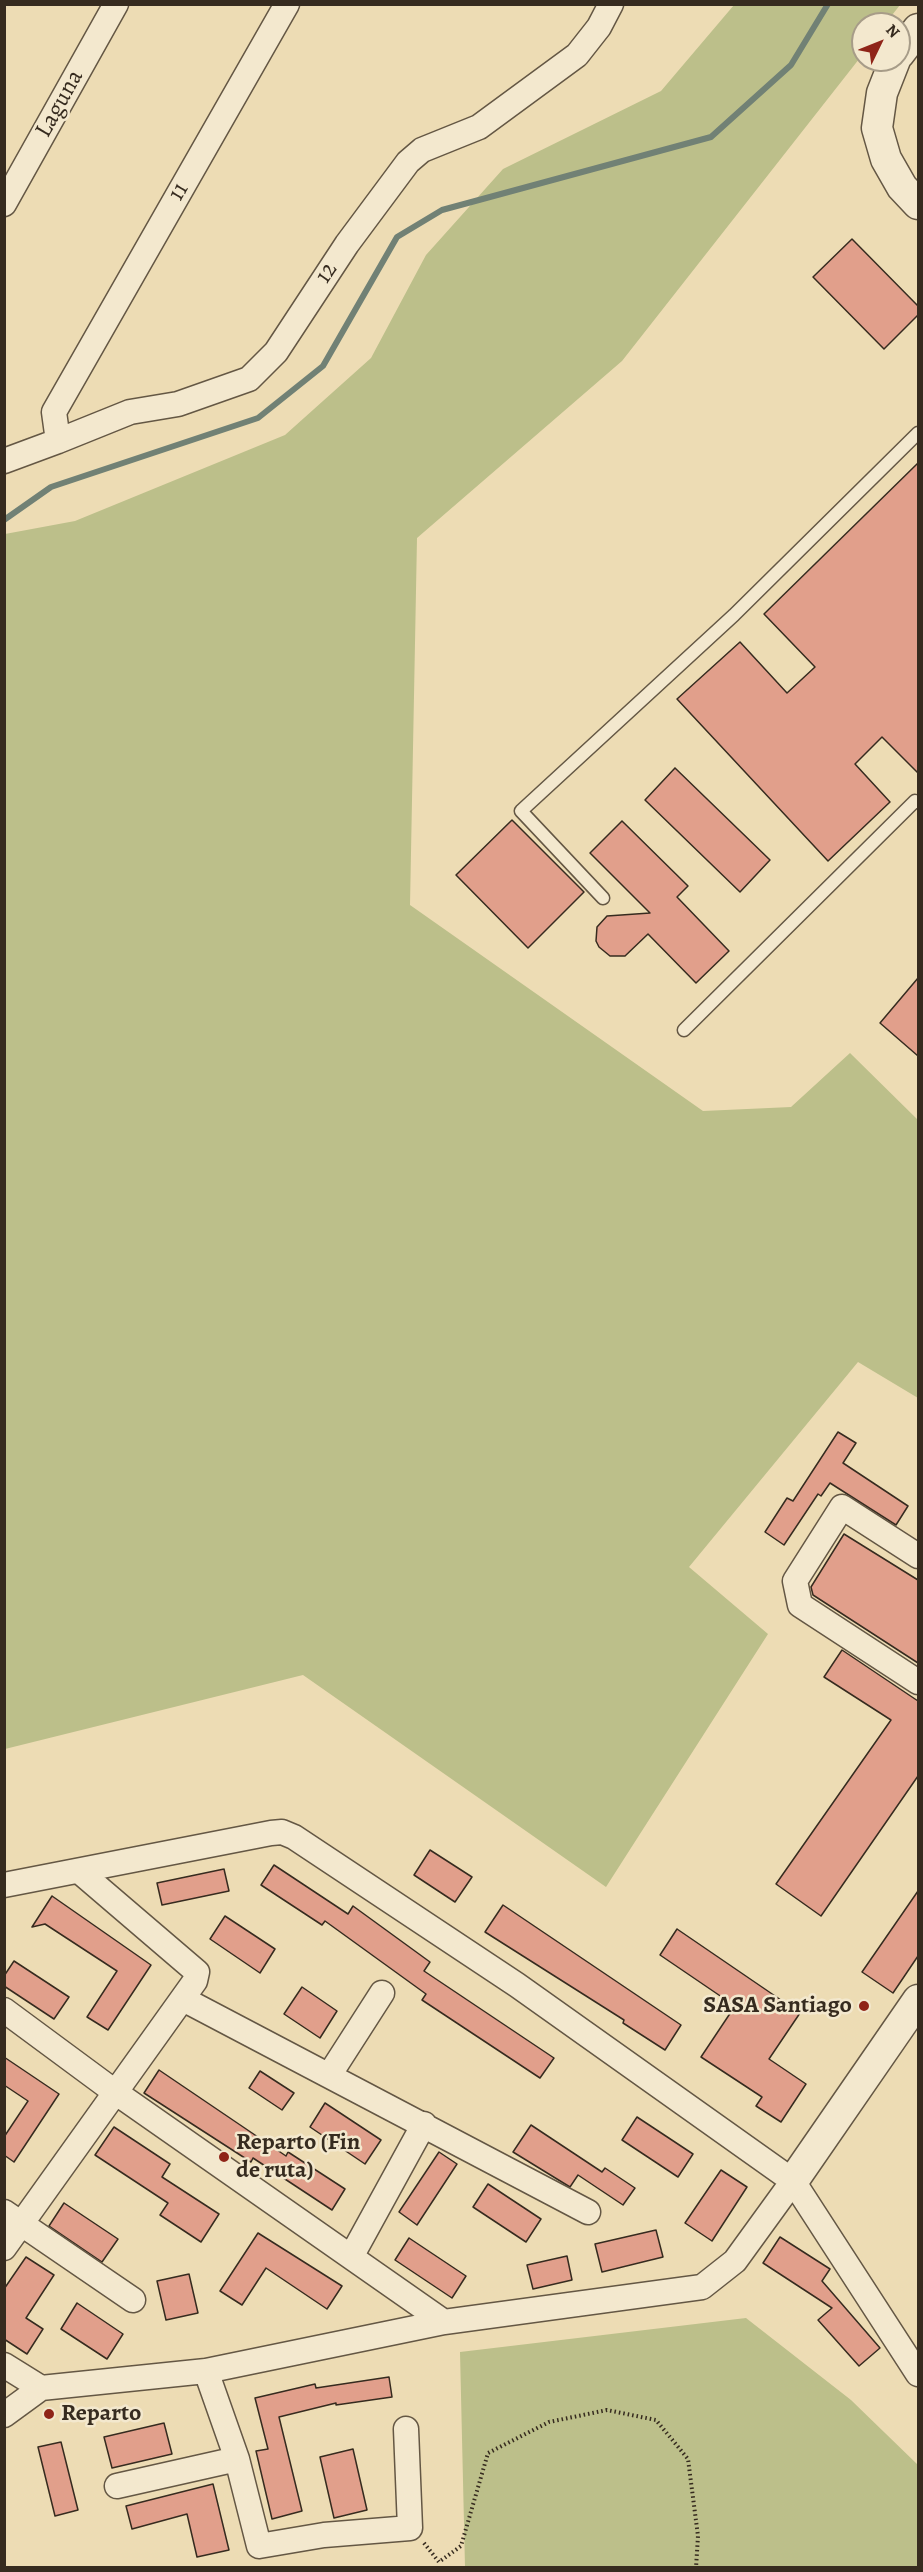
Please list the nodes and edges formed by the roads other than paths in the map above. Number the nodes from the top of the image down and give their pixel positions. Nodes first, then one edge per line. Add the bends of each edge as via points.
1 (116, 4) edge
2 (287, 4) edge
3 (610, 4) edge
4 (890, 72) edge
5 (4, 204) edge
6 (918, 204) edge
7 (918, 432) edge
8 (58, 441) junction
9 (4, 461) edge
10 (918, 802) edge
11 (603, 898) dead end
12 (684, 1030) dead end
13 (918, 1557) edge
14 (918, 1682) edge
15 (79, 1871) junction
16 (4, 1885) edge
17 (382, 1993) dead end
18 (183, 1999) junction
19 (918, 2000) edge
20 (4, 2010) edge
21 (330, 2074) junction
22 (115, 2092) junction
23 (424, 2124) junction
24 (793, 2181) junction
25 (588, 2212) dead end
26 (13, 2218) edge
27 (4, 2248) edge
28 (351, 2257) junction
29 (133, 2300) dead end
30 (444, 2322) junction
31 (4, 2365) edge
32 (206, 2371) junction
33 (918, 2374) edge
34 (41, 2388) junction
35 (4, 2415) edge
36 (406, 2429) dead end
37 (237, 2459) junction
38 (117, 2486) dead end

1 - 5 street, Laguna
2 - 8 street, 11 via 54,412
3 - 8 street, 12 via 599,27 577,55 479,128 423,150 408,162 347,244 276,352 249,379 178,404 130,412
4 - 6 street via 882,93 878,128 886,159 902,187
7 - 11 lane via 734,615 521,810
8 - 9 street, 12
10 - 12 lane
13 - 14 street via 842,1507 795,1581 800,1605
15 - 16 street
15 - 18 street via 197,1972
15 - 24 street via 271,1833 294,1837 517,1985
17 - 21 street
18 - 21 street
18 - 22 street
19 - 24 street
20 - 22 street
21 - 23 street
22 - 26 street
22 - 28 street
23 - 25 street
23 - 28 street
24 - 30 street via 735,2261 702,2287
24 - 33 street
26 - 27 street
26 - 29 street
28 - 30 street
30 - 32 street
31 - 34 street
32 - 34 street
32 - 37 street
34 - 35 street
36 - 37 street via 410,2528 324,2535 260,2546
37 - 38 street

